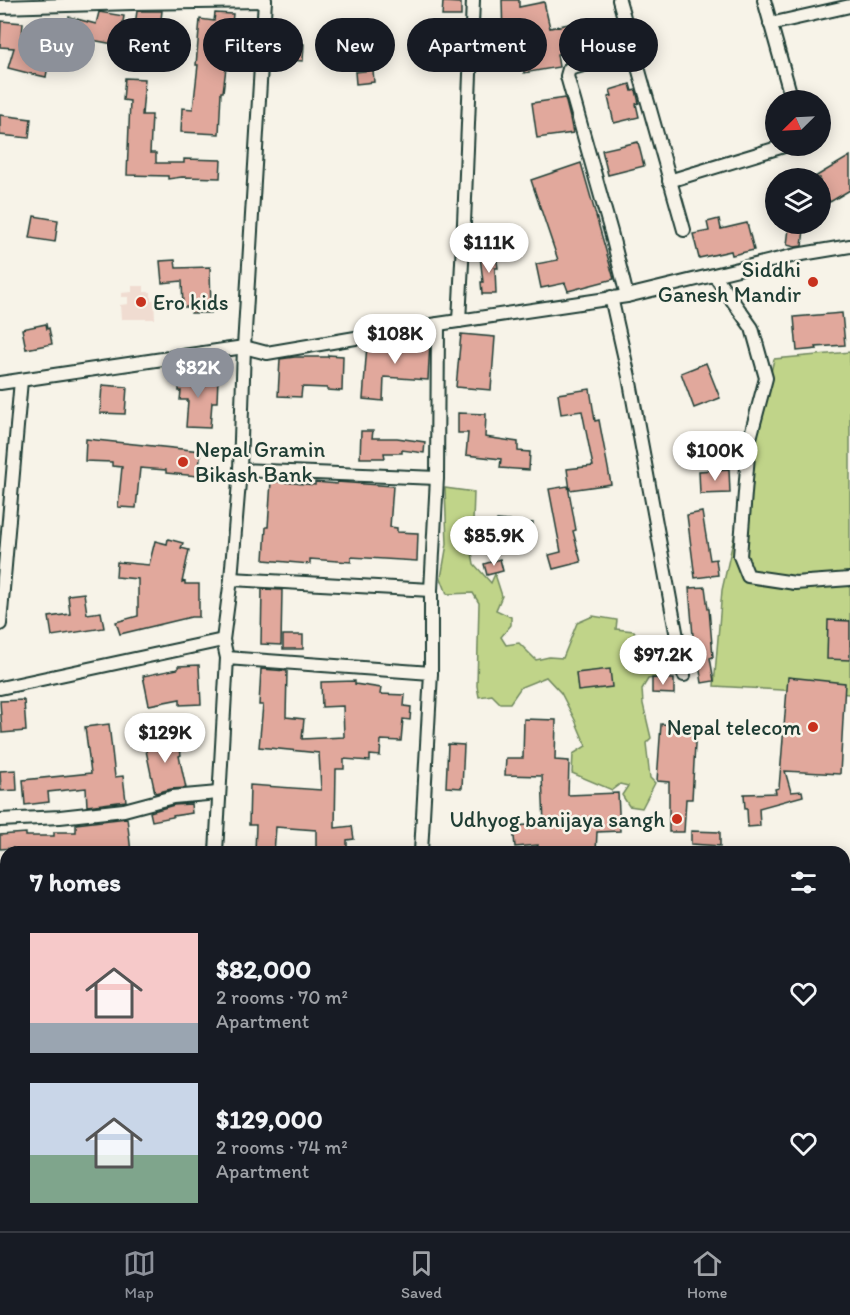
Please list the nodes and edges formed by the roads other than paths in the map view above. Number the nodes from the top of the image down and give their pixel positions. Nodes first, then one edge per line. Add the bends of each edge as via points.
1 (473, 0) edge
2 (619, 0) edge
3 (764, 0) edge
4 (265, 1) edge
5 (850, 6) edge
6 (0, 7) edge
7 (624, 18) edge
8 (770, 24) junction
9 (568, 72) edge
10 (639, 72) edge
11 (789, 90) edge
12 (765, 152) edge
13 (669, 181) junction
14 (684, 230) dead end
15 (850, 246) edge
16 (715, 276) junction
17 (627, 296) junction
18 (611, 297) junction
19 (459, 321) junction
20 (438, 324) junction
21 (244, 347) junction
22 (21, 380) junction
23 (0, 383) edge
24 (240, 470) junction
25 (437, 478) junction
26 (231, 579) junction
27 (850, 579) edge
28 (431, 590) junction
29 (0, 624) edge
30 (223, 640) junction
31 (227, 658) junction
32 (431, 673) junction
33 (684, 675) dead end
34 (0, 688) edge
35 (218, 793) junction
36 (0, 820) edge
37 (216, 846) edge
38 (421, 846) edge

1 - 19 street
2 - 7 street
3 - 8 street
4 - 6 street
4 - 21 street
5 - 8 street
8 - 11 street
9 - 17 street
10 - 13 street
12 - 13 street
13 - 14 street
15 - 16 street
16 - 17 street
16 - 27 street via 752,328 766,378 749,442 740,556 748,576 795,583
17 - 18 street
18 - 19 street
18 - 33 street
19 - 20 street
20 - 21 street via 267,353
20 - 25 street
21 - 22 street
21 - 24 street
22 - 23 street
22 - 29 street
24 - 25 street
24 - 26 street
25 - 28 street
26 - 28 street
26 - 30 street
28 - 32 street
30 - 31 street
30 - 34 street
31 - 32 street
31 - 35 street
32 - 38 street
35 - 36 street via 173,797 124,810
35 - 37 street

